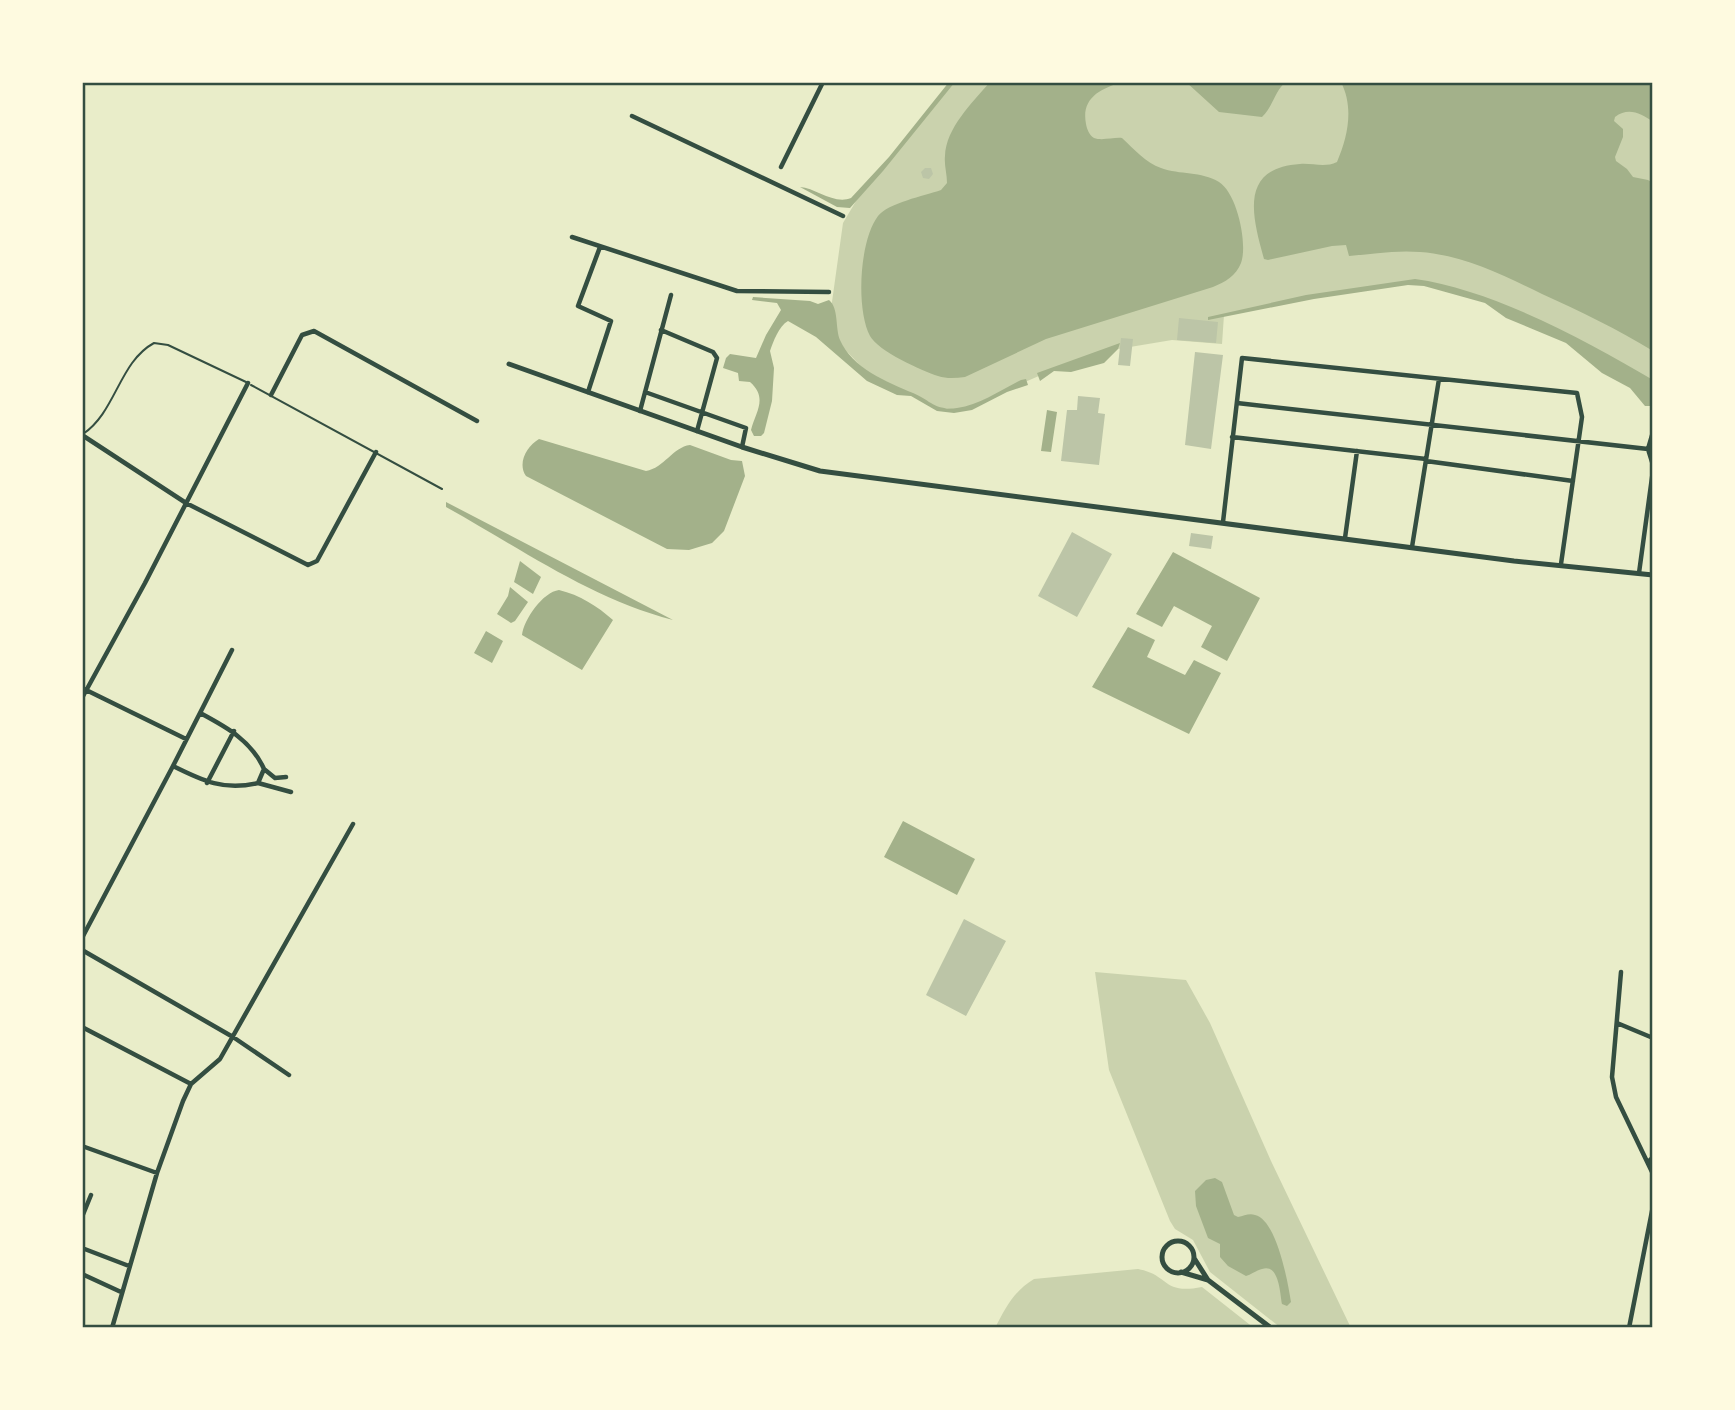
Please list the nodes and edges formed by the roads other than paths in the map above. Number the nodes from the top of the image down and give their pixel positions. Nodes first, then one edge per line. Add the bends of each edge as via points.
1 (824, 82) edge
2 (632, 116) dead end
3 (781, 167) dead end
4 (843, 216) dead end
5 (572, 237) dead end
6 (600, 247) junction
7 (830, 292) dead end
8 (671, 295) dead end
9 (662, 330) junction
10 (509, 364) dead end
11 (1439, 379) junction
12 (247, 383) junction
13 (588, 392) junction
14 (645, 392) junction
15 (271, 395) junction
16 (1237, 403) junction
17 (640, 411) junction
18 (702, 412) junction
19 (477, 421) dead end
20 (1432, 425) junction
21 (697, 431) junction
22 (1653, 432) edge
23 (82, 436) edge
24 (1232, 437) junction
25 (1578, 441) junction
26 (742, 447) junction
27 (1648, 449) junction
28 (1357, 451) junction
29 (376, 452) junction
30 (82, 453) edge
31 (1426, 460) junction
32 (1653, 465) edge
33 (1653, 470) edge
34 (1573, 481) junction
35 (442, 489) dead end
36 (186, 503) junction
37 (1223, 522) junction
38 (1645, 530) junction
39 (1653, 531) edge
40 (1345, 538) junction
41 (1412, 547) junction
42 (1561, 564) junction
43 (1639, 573) junction
44 (1653, 575) edge
45 (232, 650) dead end
46 (84, 689) edge
47 (82, 698) edge
48 (200, 713) junction
49 (234, 731) junction
50 (186, 739) junction
51 (173, 766) junction
52 (264, 769) junction
53 (286, 777) dead end
54 (207, 783) junction
55 (258, 783) junction
56 (291, 792) dead end
57 (353, 824) dead end
58 (82, 938) edge
59 (82, 950) edge
60 (1621, 972) dead end
61 (1618, 1023) junction
62 (82, 1027) edge
63 (233, 1037) junction
64 (1653, 1038) edge
65 (289, 1075) dead end
66 (191, 1084) junction
67 (82, 1146) edge
68 (1653, 1157) edge
69 (1648, 1162) junction
70 (156, 1173) junction
71 (1653, 1174) edge
72 (91, 1195) dead end
73 (1653, 1206) edge
74 (82, 1217) edge
75 (82, 1248) edge
76 (1194, 1258) junction
77 (129, 1266) junction
78 (1181, 1272) junction
79 (82, 1274) edge
80 (1208, 1280) junction
81 (121, 1292) junction
82 (112, 1328) edge
83 (1271, 1328) edge
84 (1629, 1328) edge

1 - 3 street
2 - 4 street
5 - 6 street
6 - 7 street via 737,291
6 - 13 street via 578,306 611,321
8 - 9 street
9 - 14 street
9 - 18 street via 713,352 717,358
10 - 13 street
11 - 16 street via 1242,358
11 - 20 street
11 - 25 street via 1577,393 1582,417
12 - 15 lane
12 - 23 lane via 168,345 153,343 137,355 99,420
12 - 36 street
13 - 17 street
14 - 17 street
14 - 18 street
15 - 19 street via 302,335 314,331
15 - 29 lane
16 - 20 street
16 - 24 street
17 - 21 street
18 - 21 street
18 - 26 street via 746,428
20 - 25 street
20 - 31 street
21 - 26 street
22 - 27 street
23 - 30 street
23 - 36 street
24 - 28 street
24 - 37 street
25 - 27 street
25 - 34 street
26 - 37 street via 820,471
27 - 32 street
28 - 31 street
28 - 40 street
29 - 35 lane
29 - 36 street via 317,561 308,565
31 - 34 street
31 - 41 street
33 - 38 street
34 - 42 street
36 - 46 street
37 - 40 street
38 - 39 street
38 - 43 street
40 - 41 street
41 - 42 street
42 - 43 street
43 - 44 street
45 - 48 street
46 - 47 street
46 - 50 street
48 - 49 street
48 - 50 street
49 - 52 street via 252,748
49 - 54 street
50 - 51 street
51 - 54 street
51 - 58 street
52 - 53 street via 275,778
52 - 55 street
54 - 55 street via 240,787
55 - 56 street
57 - 63 street
59 - 63 street
60 - 61 street
61 - 64 street
61 - 69 street via 1612,1077 1616,1097
62 - 66 street
63 - 65 street
63 - 66 street via 220,1059
66 - 70 street
67 - 70 street
68 - 69 street
69 - 71 street
70 - 77 street
72 - 74 street
73 - 84 street
75 - 77 street
76 - 78 street
76 - 78 street via 1188,1244 1168,1245 1162,1254 1164,1265
76 - 80 street
77 - 81 street
78 - 80 street
79 - 81 street
80 - 83 street
81 - 82 street

